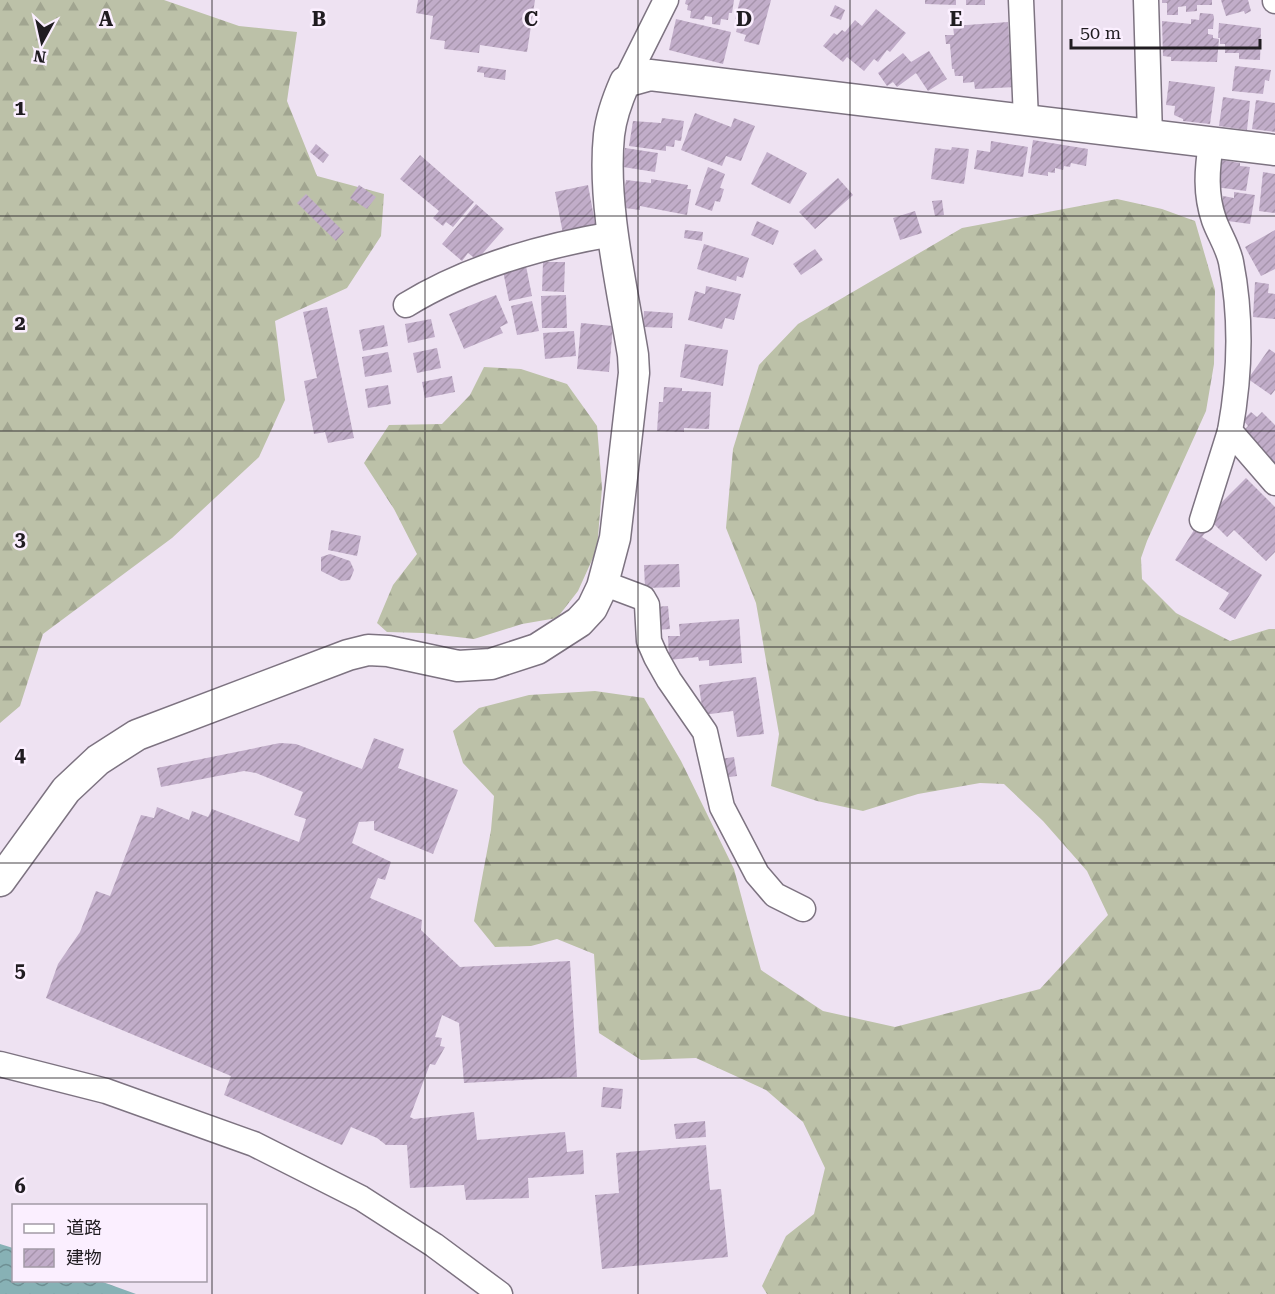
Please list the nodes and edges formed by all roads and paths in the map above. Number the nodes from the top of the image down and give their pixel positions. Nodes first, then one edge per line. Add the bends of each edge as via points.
1 (666, 0) edge
2 (1021, 0) edge
3 (1146, 0) edge
4 (625, 82) junction
5 (1026, 120) junction
6 (1150, 136) junction
7 (1211, 143) junction
8 (1275, 150) edge
9 (613, 234) junction
10 (406, 305) dead end
11 (1230, 431) junction
12 (1275, 483) edge
13 (1202, 520) dead end
14 (603, 583) junction
15 (0, 881) edge
16 (804, 909) dead end
17 (0, 1064) edge
18 (500, 1294) edge

1 - 4 street
2 - 5 street
3 - 6 street
4 - 5 street via 650,75
4 - 9 street via 609,134
5 - 6 street
6 - 7 street
7 - 8 street
7 - 11 street via 1208,198 1230,258 1239,320
9 - 10 street via 542,249 488,267
9 - 14 street via 634,373 615,538
11 - 12 street
11 - 13 street
14 - 15 street via 579,622 537,649 516,657 491,664 458,666 368,650 137,735 98,760 66,790
14 - 16 street via 643,598 649,641 656,657 705,732 722,807 757,874 775,895
17 - 18 street via 106,1091 254,1144 361,1198

